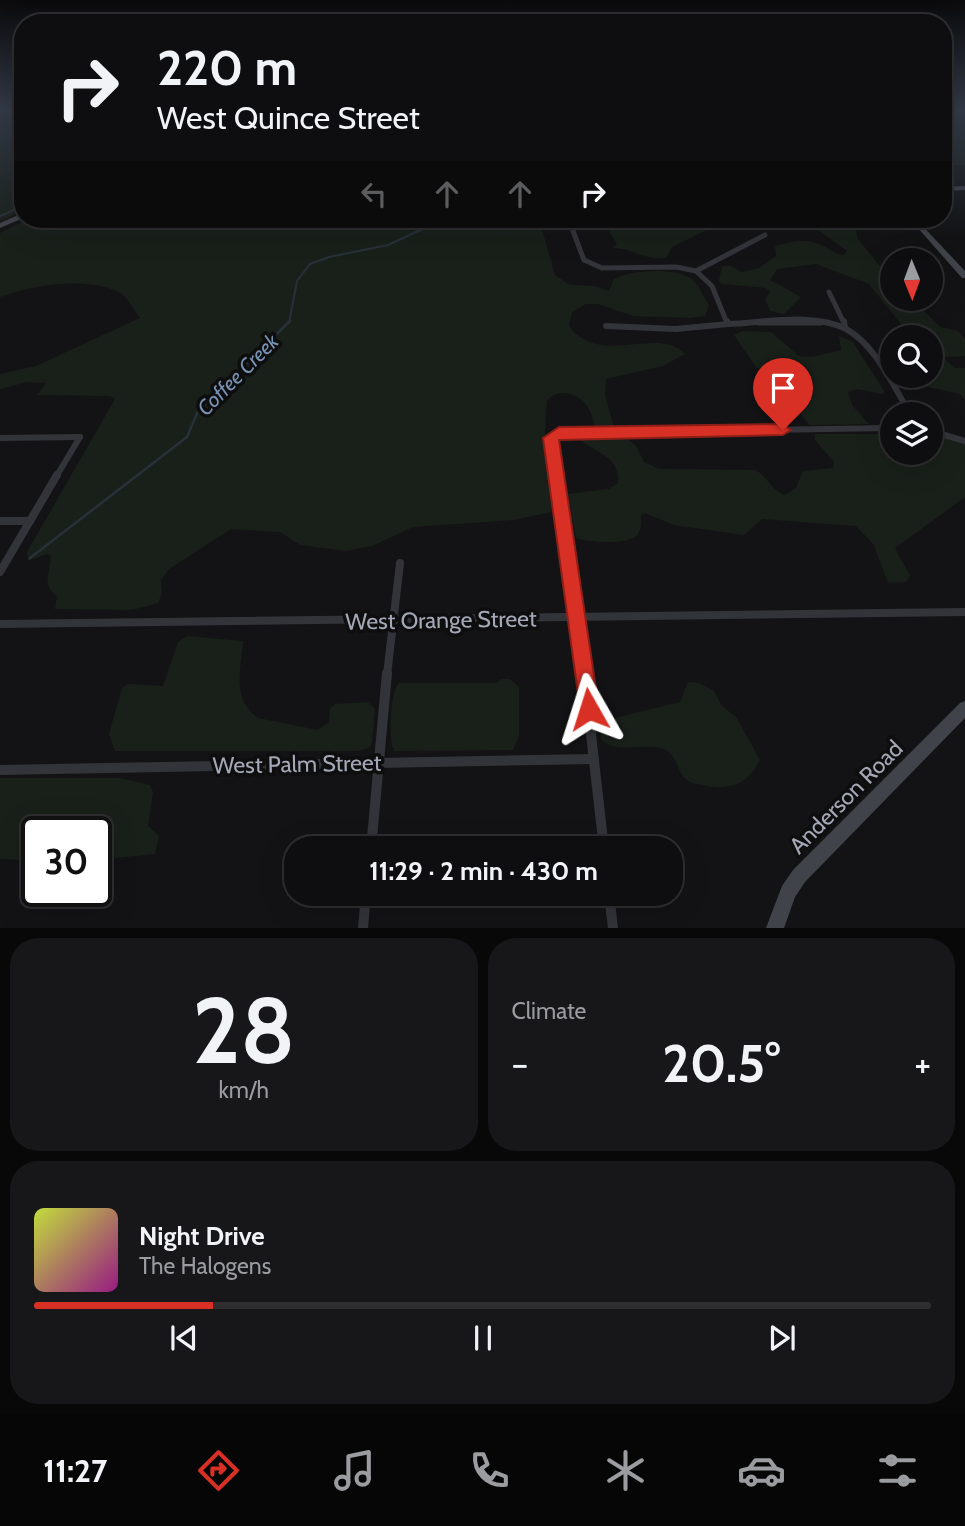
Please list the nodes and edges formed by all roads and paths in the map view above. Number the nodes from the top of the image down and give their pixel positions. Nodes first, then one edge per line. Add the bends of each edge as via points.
1 (573, 228) edge
2 (921, 228) edge
3 (765, 235) dead end
4 (696, 271) junction
5 (965, 276) edge
6 (829, 292) dead end
7 (728, 324) junction
8 (606, 326) dead end
9 (845, 328) junction
10 (902, 402) edge
11 (880, 428) edge
12 (943, 435) edge
13 (0, 438) edge
14 (965, 441) edge
15 (30, 521) junction
16 (0, 522) edge
17 (400, 563) dead end
18 (0, 572) edge
19 (965, 612) edge
20 (577, 619) junction
21 (391, 621) junction
22 (0, 624) edge
23 (965, 708) edge
24 (594, 759) junction
25 (379, 762) junction
26 (0, 771) edge
27 (372, 836) edge
28 (603, 836) edge
29 (365, 906) edge
30 (610, 906) edge
31 (363, 928) edge
32 (613, 928) edge
33 (775, 928) edge

1 - 4 street via 584,260 602,268
2 - 5 street
3 - 4 street
4 - 7 street via 712,286
6 - 9 street via 844,317
7 - 8 street via 676,329
7 - 9 street via 819,323
9 - 10 street via 864,345
11 - 20 street via 559,433 551,438
12 - 14 street
13 - 15 street via 80,437
15 - 16 street
15 - 18 street
17 - 21 street
19 - 20 street, West Orange Street
20 - 21 street, West Orange Street
20 - 24 street
21 - 22 street, West Orange Street
21 - 25 street
23 - 33 street, Anderson Road via 799,876
24 - 25 street, West Palm Street
24 - 28 street
25 - 26 street, West Palm Street
25 - 27 street
29 - 31 street
30 - 32 street

